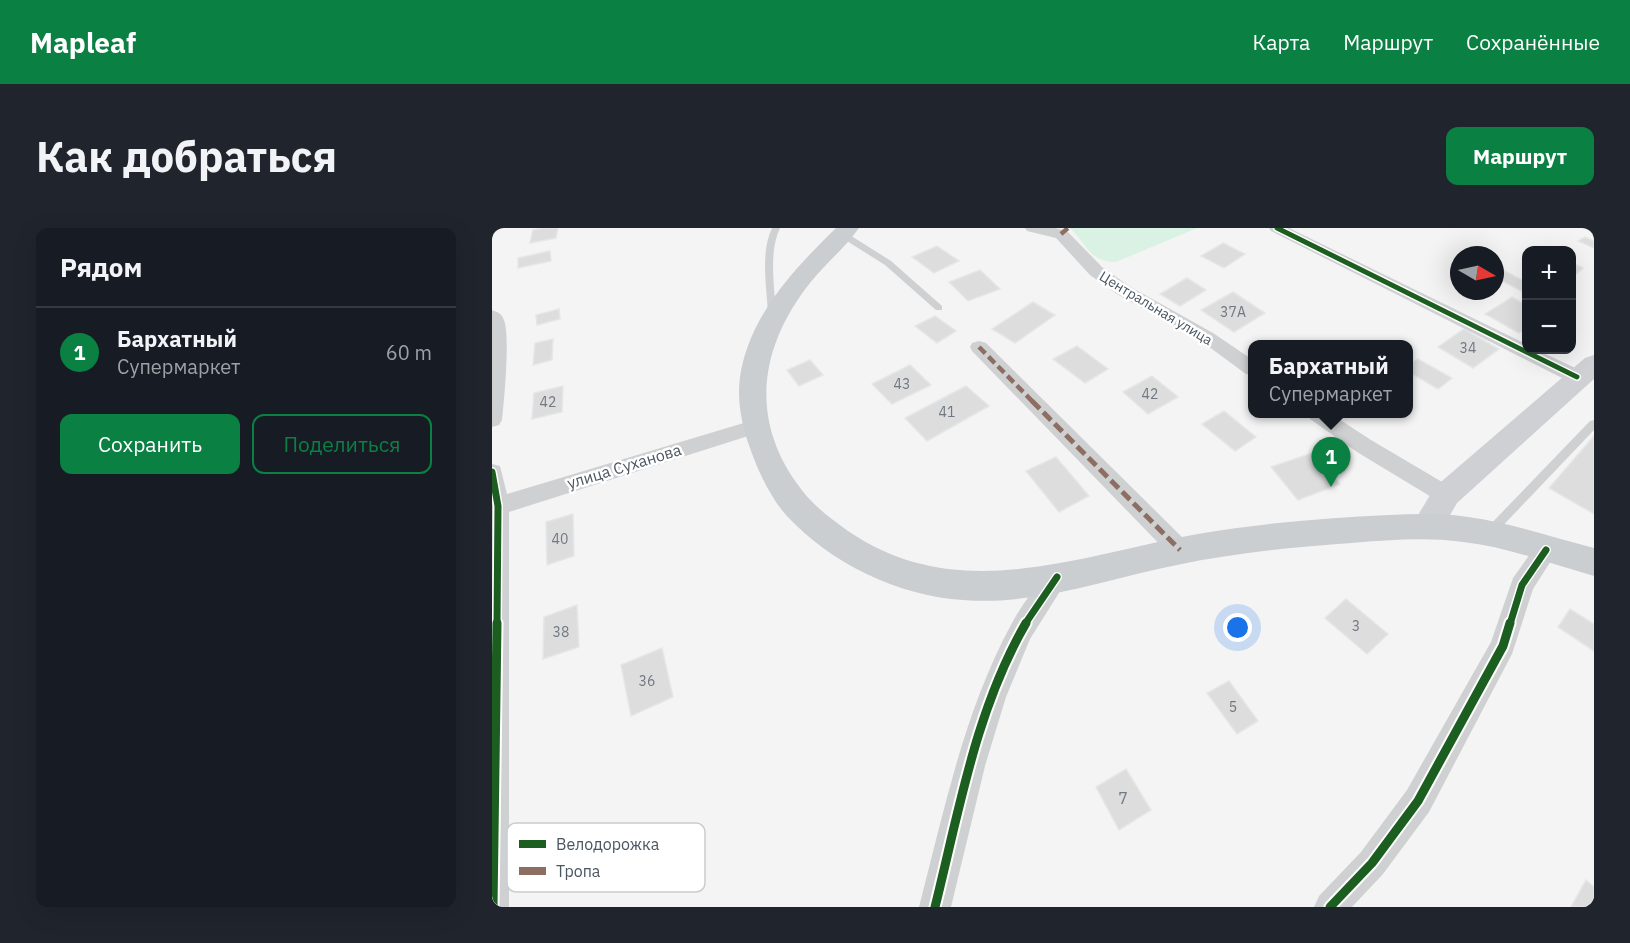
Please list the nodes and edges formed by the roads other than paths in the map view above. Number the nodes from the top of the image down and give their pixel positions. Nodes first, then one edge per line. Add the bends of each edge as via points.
1 (1033, 228) edge
2 (1277, 228) edge
3 (772, 230) edge
4 (845, 231) edge
5 (1064, 231) edge
6 (939, 308) dead end
7 (492, 316) edge
8 (772, 321) junction
9 (979, 347) dead end
10 (1248, 366) edge
11 (1586, 371) edge
12 (1323, 418) edge
13 (492, 420) edge
14 (1594, 424) edge
15 (757, 426) junction
16 (492, 472) edge
17 (1446, 495) junction
18 (495, 507) edge
19 (1428, 525) junction
20 (1478, 531) junction
21 (1180, 550) junction
22 (1546, 550) junction
23 (1594, 562) edge
24 (1057, 578) junction
25 (939, 903) edge
26 (493, 907) edge
27 (1330, 907) edge

1 - 5 street, Центральная улица
2 - 11 street
3 - 8 lane
4 - 6 lane
4 - 8 main road via 813,265
5 - 10 street, Центральная улица via 1096,271
7 - 13 street via 496,320 496,376
8 - 15 main road via 752,380
9 - 21 street
11 - 17 street
12 - 17 street
14 - 20 lane
15 - 18 street, улица Суханова
15 - 24 main road via 769,462 793,502 827,534 872,561 919,579 963,586
16 - 18 street
17 - 19 street
18 - 26 street
19 - 20 main road
19 - 21 main road via 1306,532
20 - 22 main road
21 - 24 main road
22 - 23 main road
22 - 27 street via 1522,585 1503,646 1418,801 1372,863
24 - 25 street via 1022,629 1002,670 980,733

